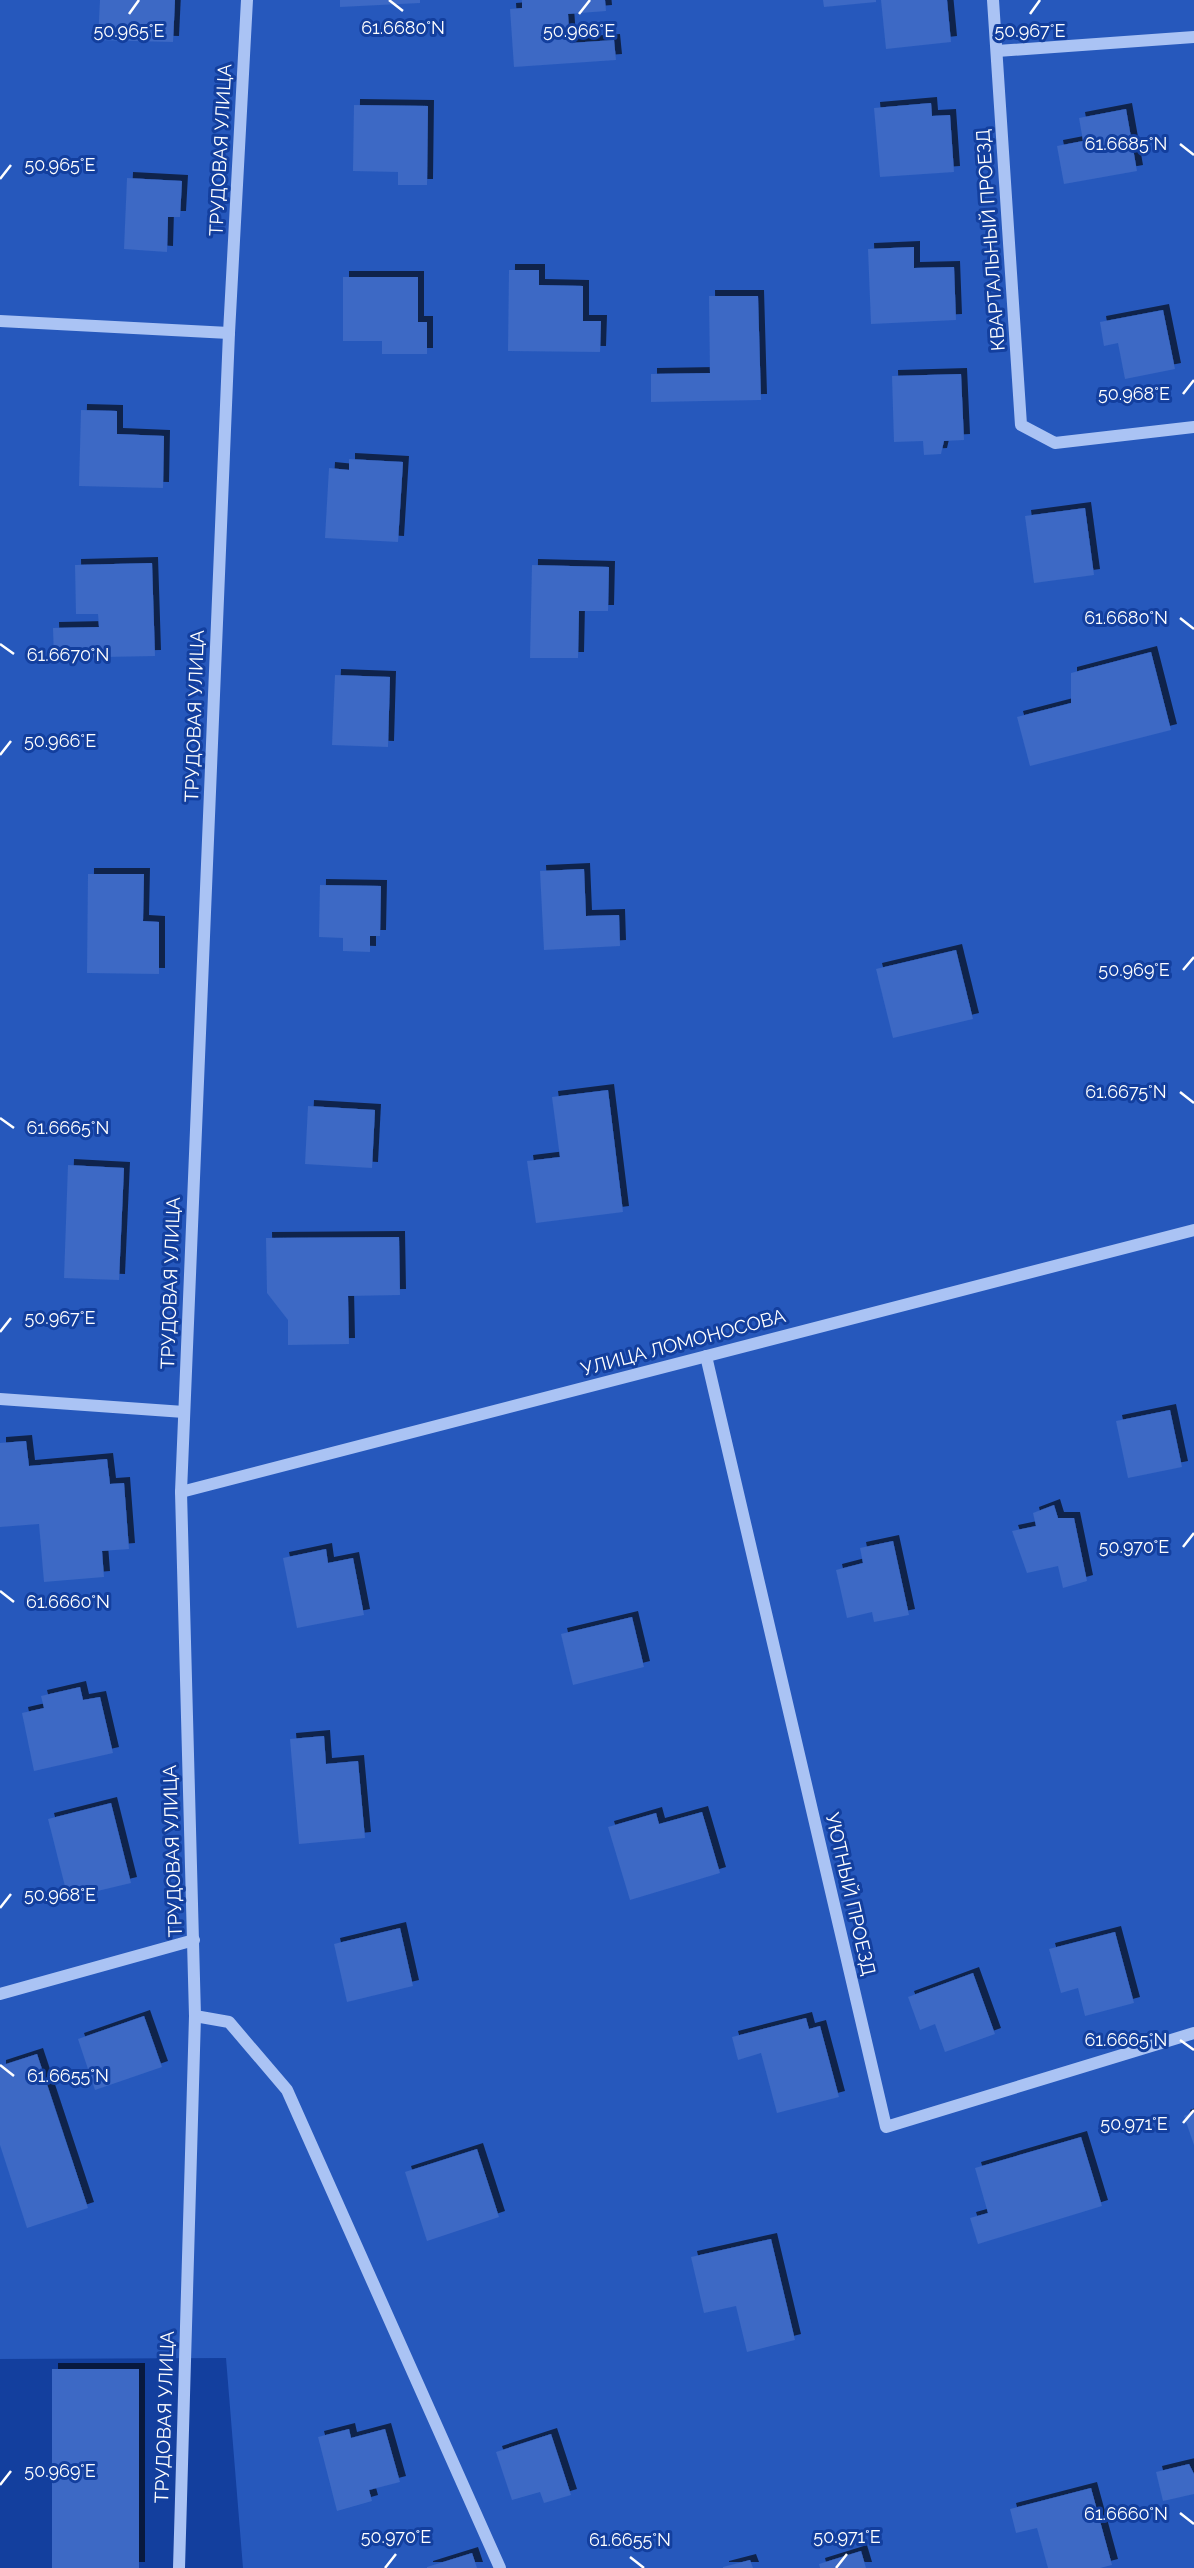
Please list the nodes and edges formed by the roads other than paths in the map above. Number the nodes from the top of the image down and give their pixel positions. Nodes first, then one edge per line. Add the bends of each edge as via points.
1 (247, 0) edge
2 (993, 0) edge
3 (1194, 37) edge
4 (997, 51) junction
5 (0, 321) edge
6 (229, 333) junction
7 (1194, 427) edge
8 (1194, 1230) edge
9 (706, 1356) junction
10 (0, 1399) edge
11 (184, 1412) junction
12 (181, 1492) junction
13 (194, 1940) junction
14 (0, 1994) edge
15 (195, 2016) junction
16 (1194, 2033) edge
17 (179, 2568) edge
18 (500, 2568) edge

1 - 6 street, ТРУДОВАЯ УЛИЦА
2 - 4 street, КВАРТАЛЬНЫЙ ПРОЕЗД
3 - 4 street
4 - 7 street, КВАРТАЛЬНЫЙ ПРОЕЗД via 1021,425 1055,443
5 - 6 street
6 - 11 street, ТРУДОВАЯ УЛИЦА
8 - 9 street, УЛИЦА ЛОМОНОСОВА
9 - 12 street, УЛИЦА ЛОМОНОСОВА
9 - 16 street, УЮТНЫЙ ПРОЕЗД via 886,2127
10 - 11 street
11 - 12 street, ТРУДОВАЯ УЛИЦА
12 - 13 street, ТРУДОВАЯ УЛИЦА
13 - 14 street
13 - 15 street, ТРУДОВАЯ УЛИЦА
15 - 17 street, ТРУДОВАЯ УЛИЦА
15 - 18 street via 229,2022 287,2090

